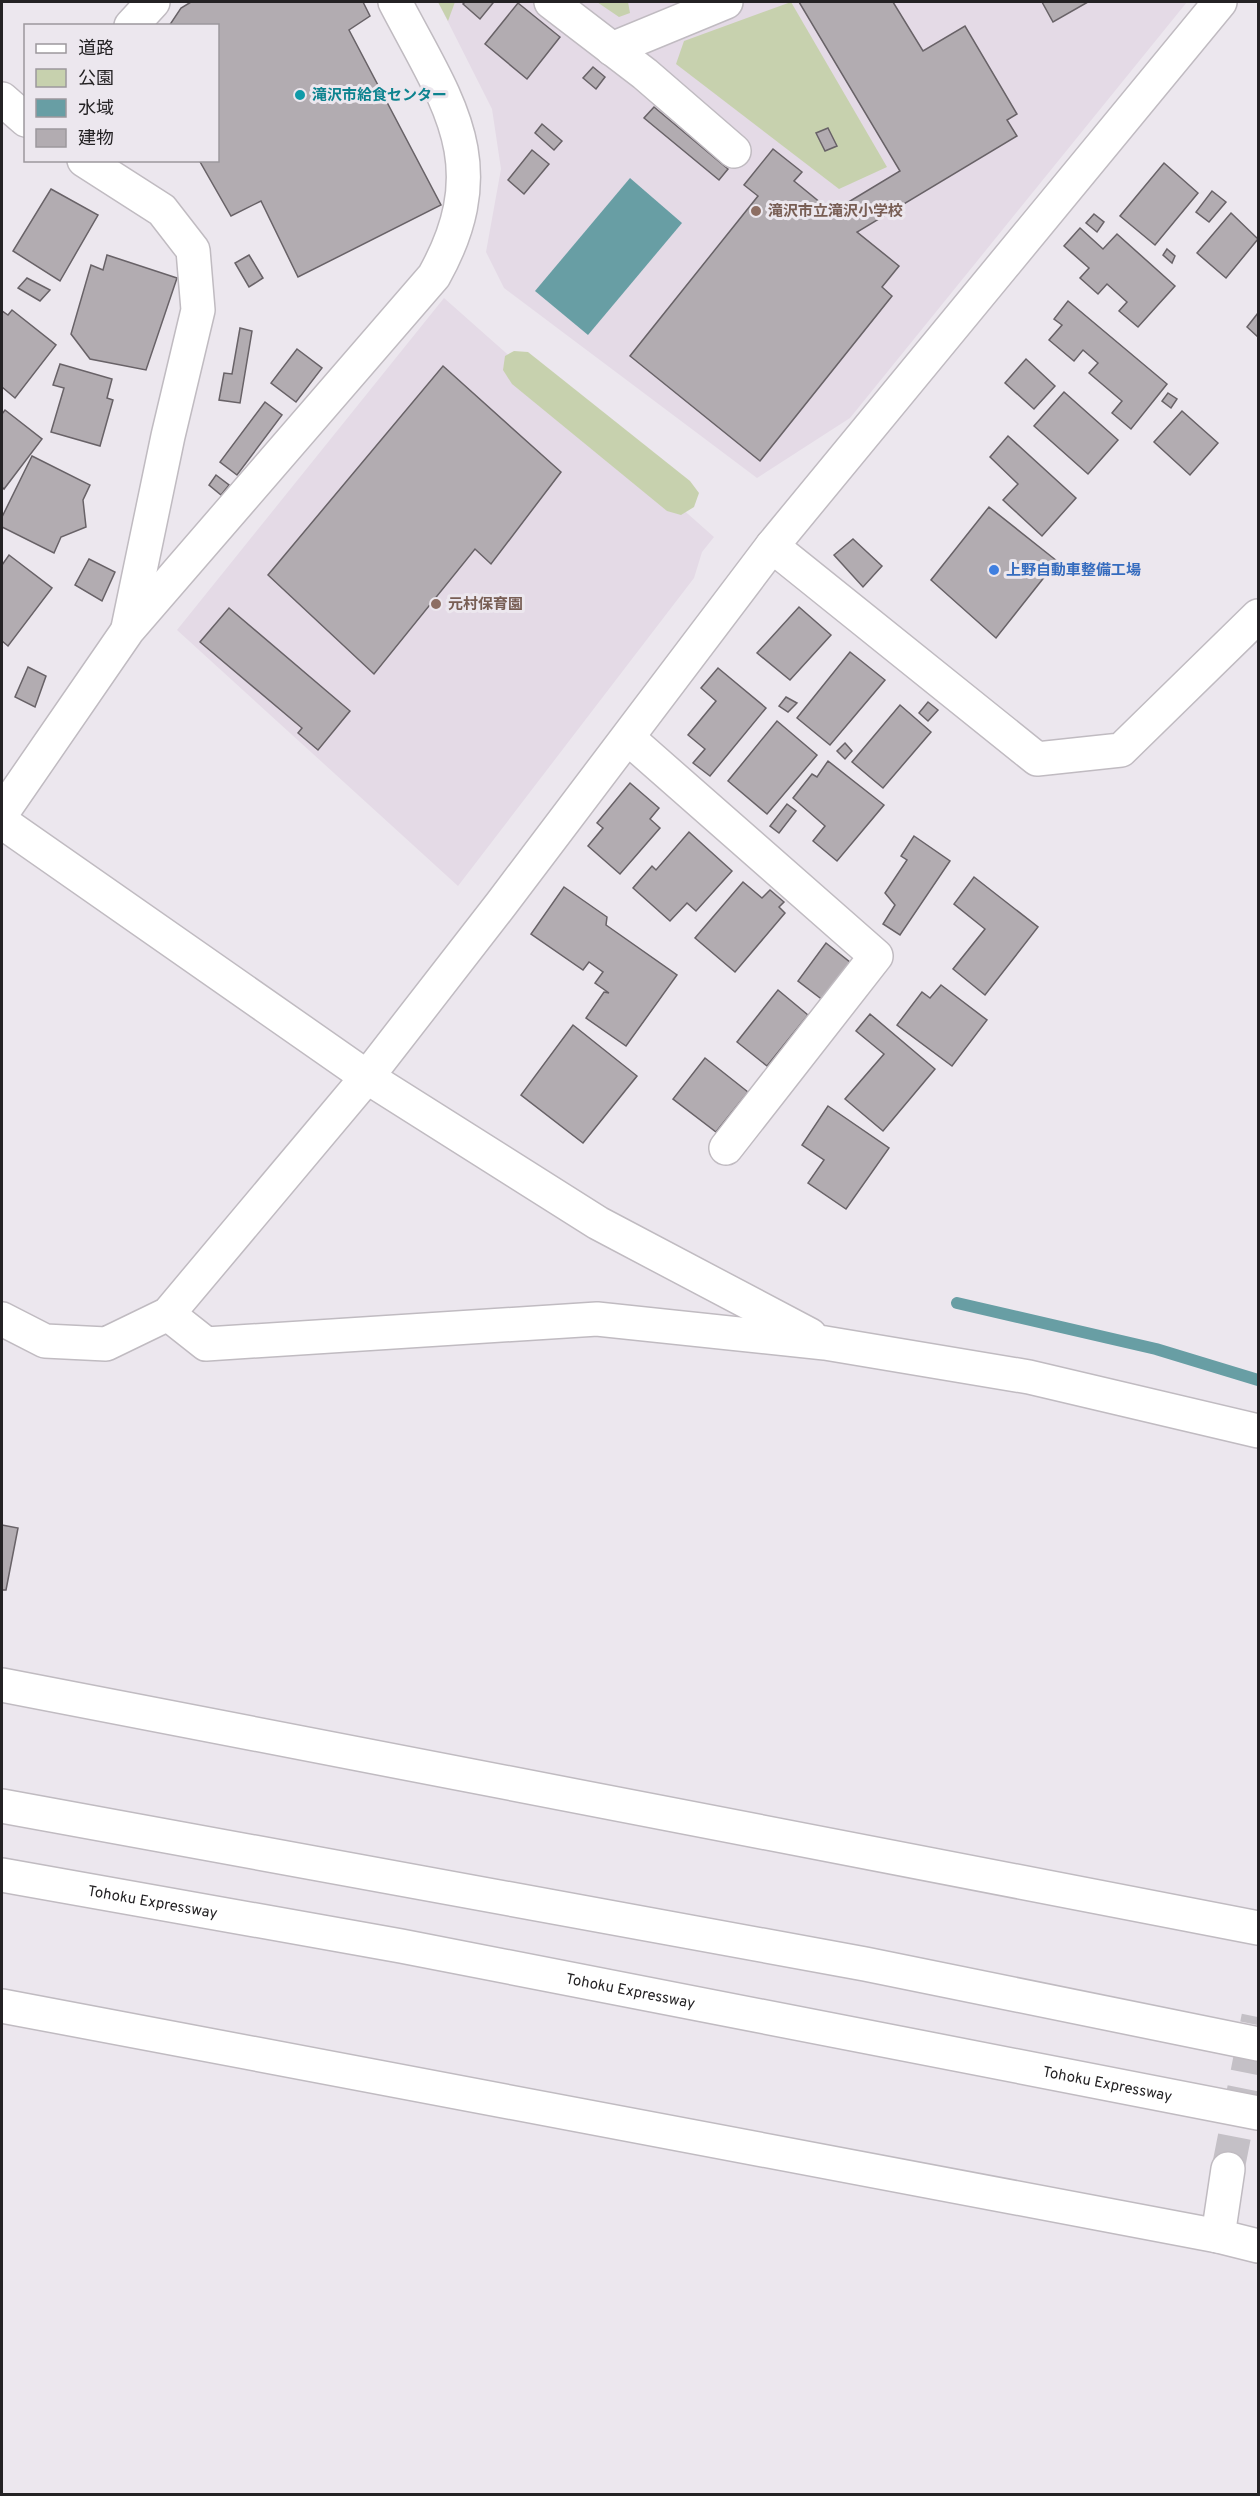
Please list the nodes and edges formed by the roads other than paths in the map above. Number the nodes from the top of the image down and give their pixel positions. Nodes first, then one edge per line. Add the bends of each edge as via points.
1 (153, 2) edge
2 (394, 2) edge
3 (551, 2) edge
4 (726, 2) edge
5 (1220, 2) edge
6 (133, 24) edge
7 (612, 49) junction
8 (2, 99) edge
9 (24, 118) edge
10 (734, 151) dead end
11 (87, 162) edge
12 (772, 546) junction
13 (1258, 616) edge
14 (128, 630) junction
15 (628, 738) junction
16 (2, 813) edge
17 (2, 822) edge
18 (367, 1077) junction
19 (726, 1148) dead end
20 (168, 1314) junction
21 (2, 1319) edge
22 (825, 1343) junction
23 (1258, 1431) edge
24 (2, 1685) edge
25 (2, 1806) edge
26 (2, 1875) edge
27 (1258, 1928) edge
28 (2, 2006) edge
29 (1258, 2044) edge
30 (1258, 2113) edge
31 (1228, 2169) tunnel mouth
32 (1218, 2236) junction
33 (1258, 2246) edge

1 - 6 main road
2 - 14 main road via 452,112 462,150 465,187 447,254 434,276
3 - 7 main road
4 - 7 main road
5 - 12 main road
7 - 10 main road
8 - 9 main road
11 - 14 main road via 162,210 193,250 198,310
12 - 13 main road via 1037,759 1121,750
12 - 15 main road
14 - 16 main road
15 - 18 main road
15 - 19 main road via 876,956
17 - 18 main road
18 - 20 main road
18 - 22 main road via 598,1223
20 - 21 main road via 106,1344 45,1341
20 - 22 main road via 206,1344 597,1319
22 - 23 main road via 1029,1377
24 - 27 main road
25 - 29 main road via 842,1960
26 - 30 main road, Tohoku Expressway via 401,1946
28 - 32 main road
31 - 32 main road
32 - 33 main road

